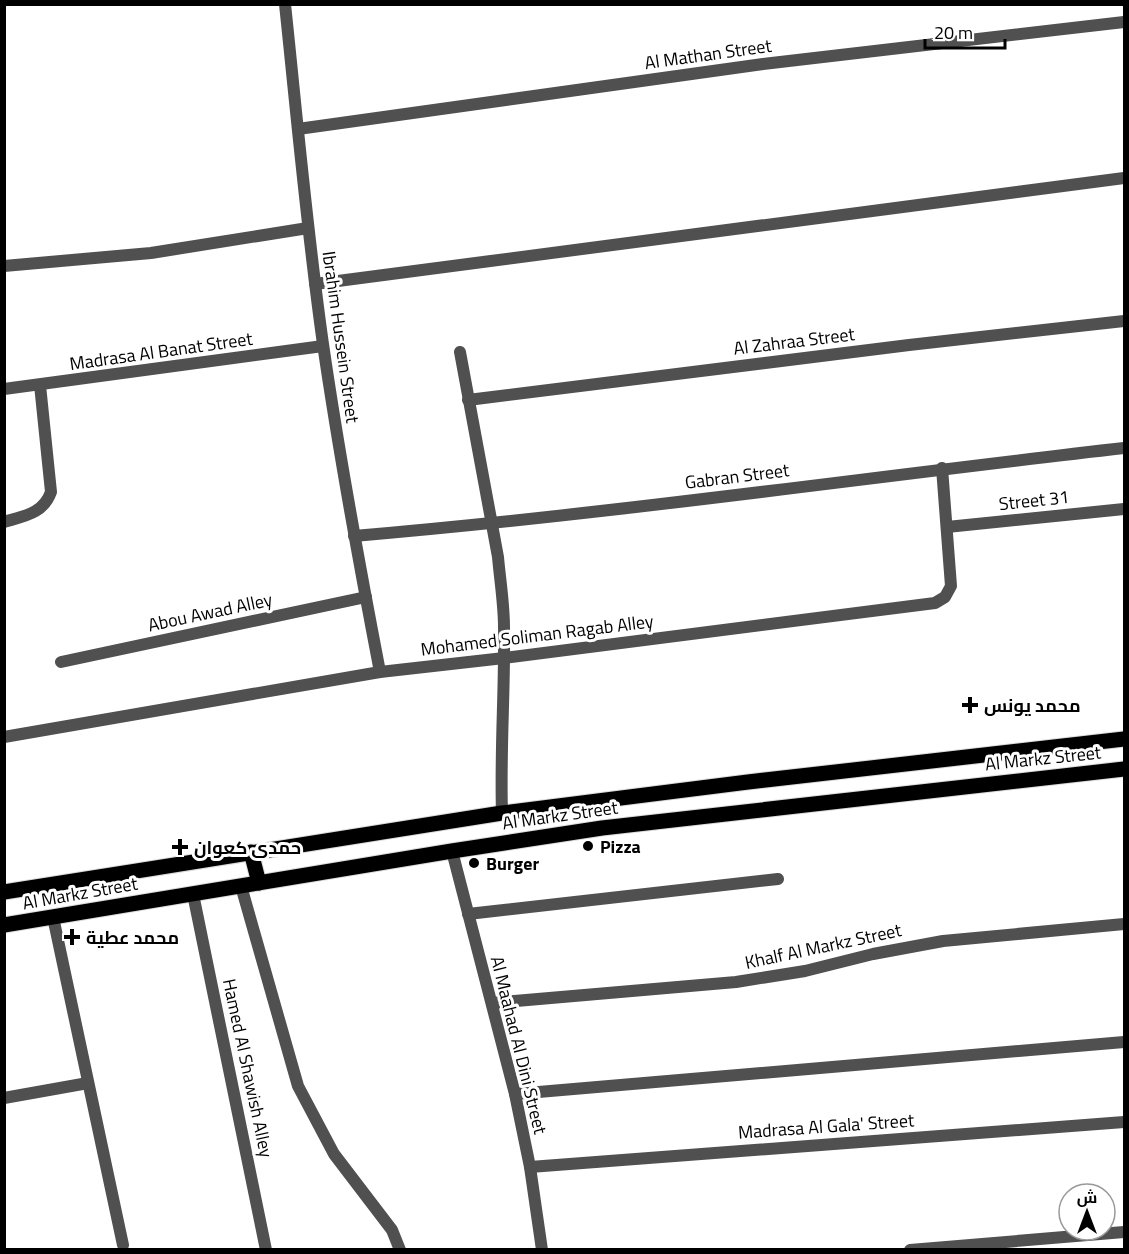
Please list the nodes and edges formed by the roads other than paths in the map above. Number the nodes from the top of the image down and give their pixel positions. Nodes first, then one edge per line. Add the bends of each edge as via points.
1 (285, 4) edge
2 (1125, 22) edge
3 (298, 129) junction
4 (1125, 178) edge
5 (308, 228) junction
6 (4, 266) edge
7 (315, 284) junction
8 (1125, 321) edge
9 (323, 346) junction
10 (460, 352) dead end
11 (40, 385) junction
12 (4, 389) edge
13 (468, 400) junction
14 (1125, 448) edge
15 (942, 468) junction
16 (1125, 509) edge
17 (4, 522) edge
18 (491, 524) junction
19 (947, 527) junction
20 (354, 536) junction
21 (366, 597) junction
22 (504, 658) junction
23 (62, 662) dead end
24 (380, 672) junction
25 (4, 737) edge
26 (1125, 739) edge
27 (1125, 769) edge
28 (502, 813) junction
29 (452, 850) junction
30 (252, 852) junction
31 (778, 879) dead end
32 (259, 883) junction
33 (241, 886) junction
34 (4, 892) edge
35 (194, 894) junction
36 (468, 914) junction
37 (53, 917) junction
38 (1125, 924) edge
39 (4, 926) edge
40 (492, 1003) junction
41 (1125, 1042) edge
42 (88, 1083) junction
43 (515, 1094) junction
44 (4, 1098) edge
45 (1125, 1122) edge
46 (530, 1167) junction
47 (1125, 1232) edge
48 (123, 1245) dead end
49 (266, 1250) edge
50 (400, 1250) edge
51 (542, 1250) edge
52 (910, 1250) edge

1 - 3 street, Ibrahim Hussein Street
2 - 3 street, Al Mathan Street via 763,64
3 - 5 street, Ibrahim Hussein Street
4 - 7 street
5 - 6 street via 151,253
5 - 7 street, Ibrahim Hussein Street
7 - 9 street, Ibrahim Hussein Street
8 - 13 street, Al Zahraa Street
9 - 11 street, Madrasa Al Banat Street
9 - 20 street, Ibrahim Hussein Street
10 - 13 street
11 - 12 street, Madrasa Al Banat Street
11 - 17 street via 51,492 37,512
13 - 18 street
14 - 15 street, Gabran Street
15 - 18 street, Gabran Street
15 - 19 street, Mohamed Soliman Ragab Alley
16 - 19 street, Street 31
18 - 20 street, Gabran Street
18 - 22 street via 502,591
19 - 22 street, Mohamed Soliman Ragab Alley via 951,586 945,597 935,603
20 - 21 street, Ibrahim Hussein Street
21 - 23 street, Abou Awad Alley
21 - 24 street, Ibrahim Hussein Street
22 - 24 street, Mohamed Soliman Ragab Alley
22 - 28 street
24 - 25 street, Mohamed Soliman Ragab Alley
26 - 28 main road, Al Markz Street
27 - 29 main road, Al Markz Street via 666,820
28 - 30 main road, Al Markz Street
29 - 32 main road, Al Markz Street
29 - 36 street, Al Maahad Al Dini Street
30 - 32 main road
30 - 34 main road, Al Markz Street
31 - 36 street
32 - 33 main road, Al Markz Street
33 - 35 main road, Al Markz Street
33 - 50 street via 297,1086 334,1154 392,1230
35 - 37 main road, Al Markz Street
35 - 49 street, Hamed Al Shawish Alley
36 - 40 street, Al Maahad Al Dini Street
37 - 39 main road, Al Markz Street
37 - 42 street
38 - 40 street, Khalf Al Markz Street via 943,940 736,982
40 - 43 street, Al Maahad Al Dini Street
41 - 43 street
42 - 44 street
42 - 48 street
43 - 46 street, Al Maahad Al Dini Street
45 - 46 street, Madrasa Al Gala' Street
46 - 51 street, Al Maahad Al Dini Street
47 - 52 street

